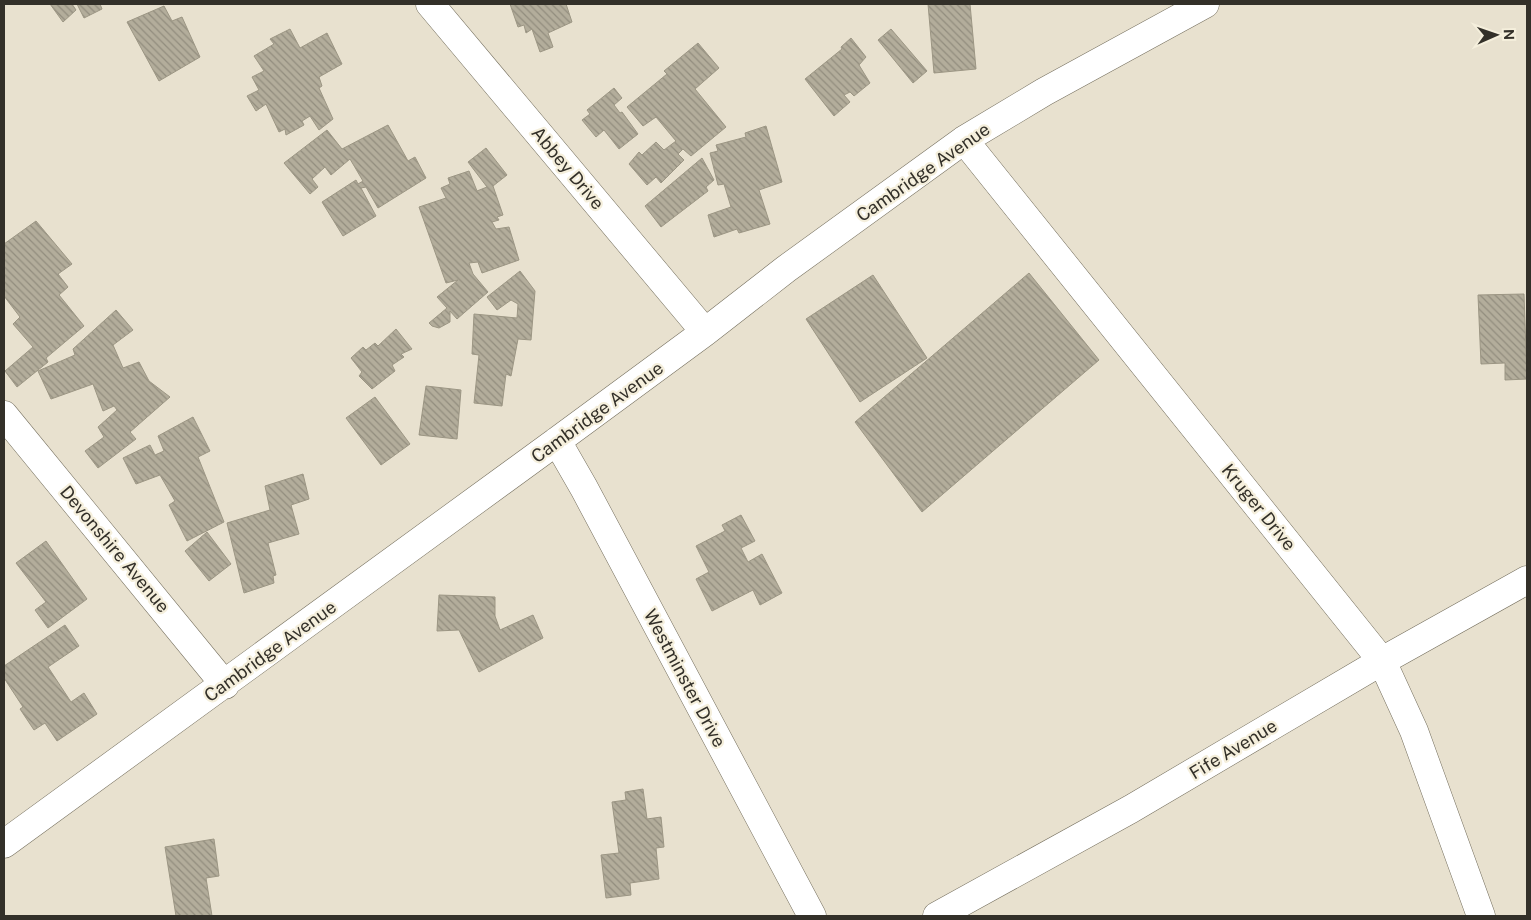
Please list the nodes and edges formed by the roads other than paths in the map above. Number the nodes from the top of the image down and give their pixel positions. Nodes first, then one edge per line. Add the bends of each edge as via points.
1 (430, 4) edge
2 (1204, 4) edge
3 (964, 140) junction
4 (705, 332) junction
5 (4, 415) edge
6 (557, 441) junction
7 (1527, 580) edge
8 (1382, 661) junction
9 (225, 684) junction
10 (4, 844) edge
11 (812, 916) edge
12 (937, 916) edge
13 (1481, 916) edge

1 - 4 street, Abbey Drive
2 - 3 street, Cambridge Avenue
3 - 4 street, Cambridge Avenue
3 - 8 street, Kruger Drive
4 - 6 street, Cambridge Avenue
5 - 9 street, Devonshire Avenue
6 - 9 street, Cambridge Avenue
6 - 11 street, Westminster Drive
7 - 8 street, Fife Avenue
8 - 12 street, Fife Avenue via 1131,809
8 - 13 street, Kruger Drive via 1414,731
9 - 10 street, Cambridge Avenue

